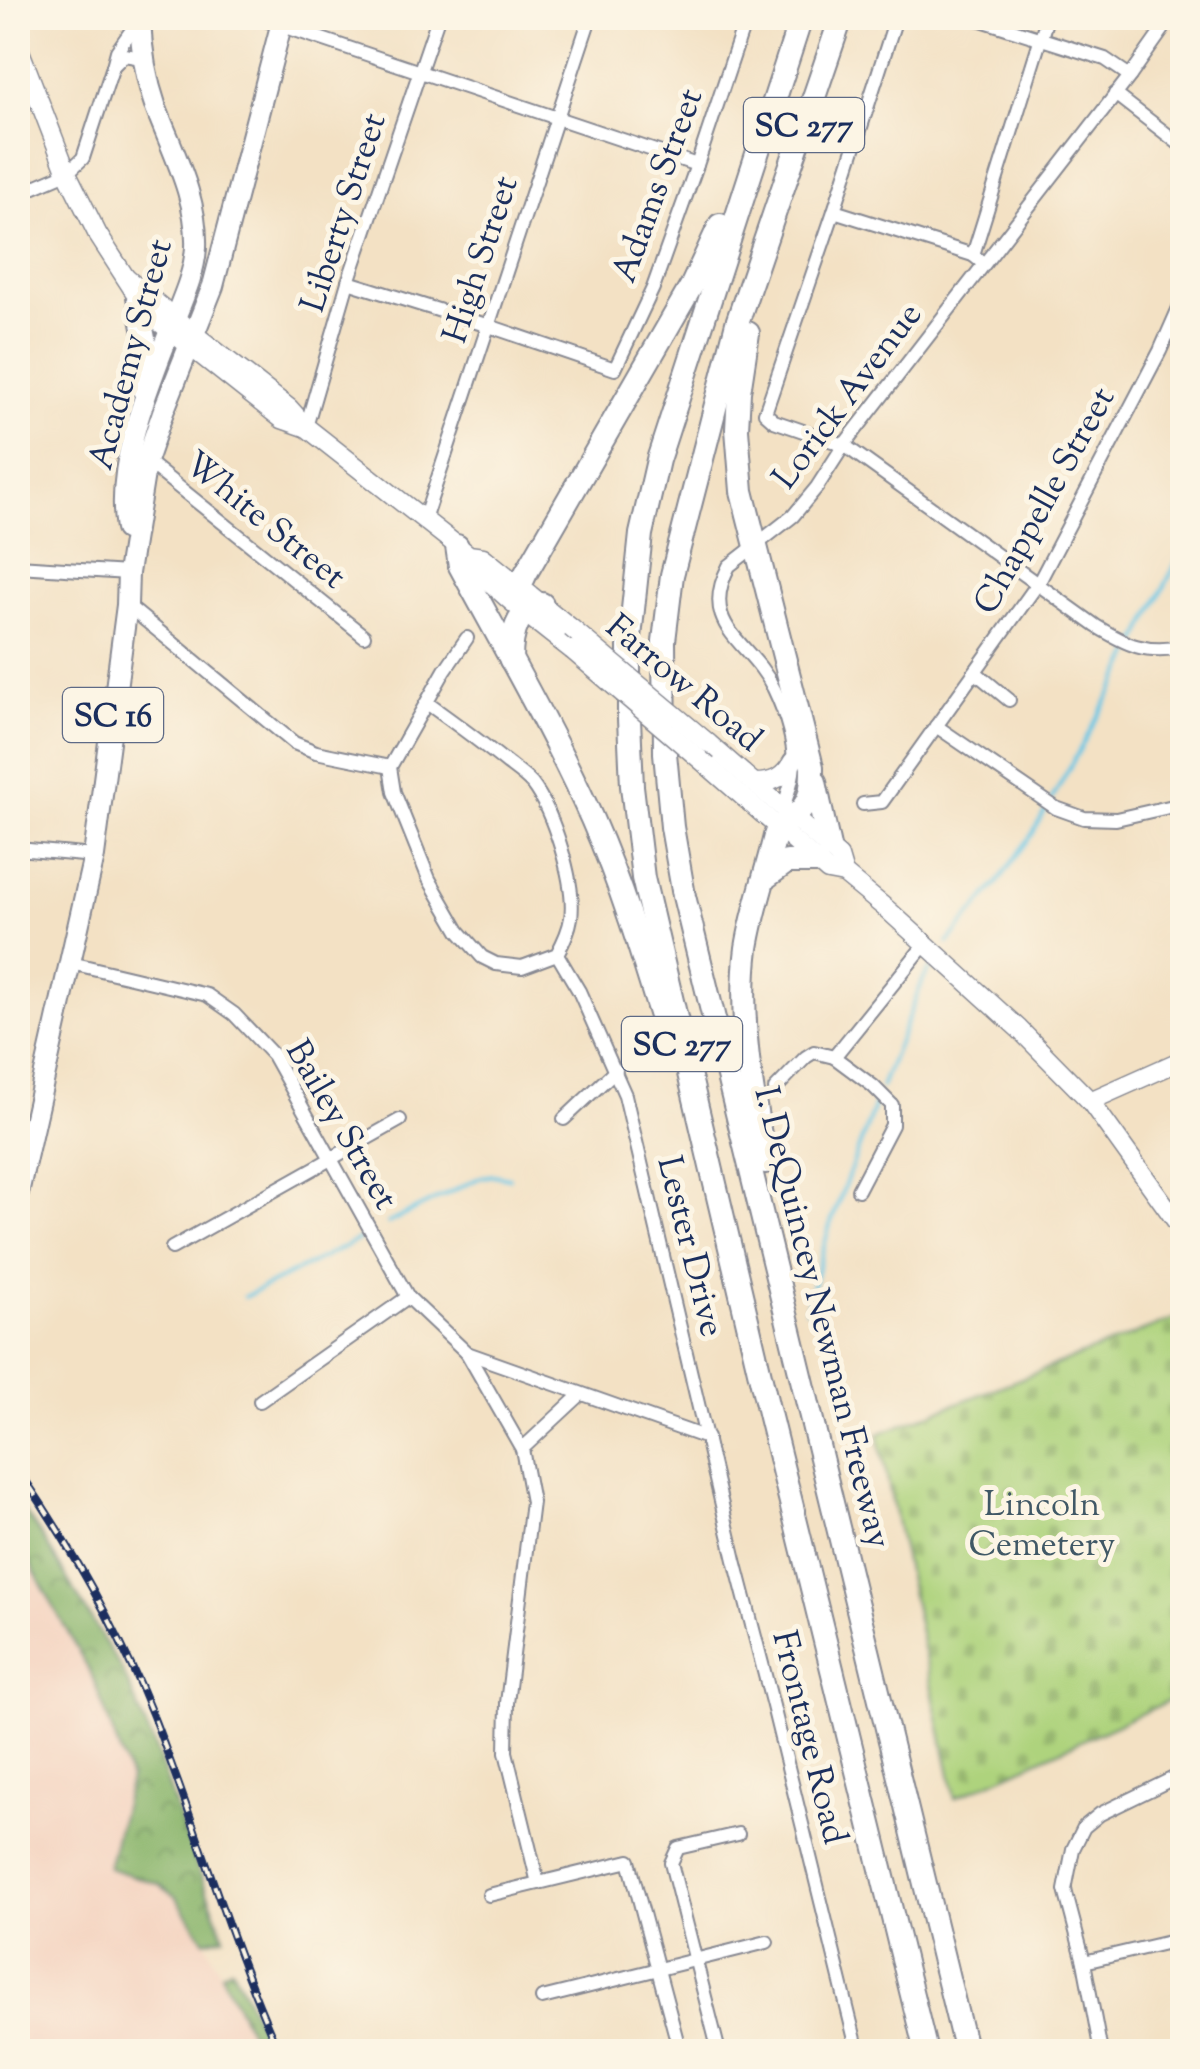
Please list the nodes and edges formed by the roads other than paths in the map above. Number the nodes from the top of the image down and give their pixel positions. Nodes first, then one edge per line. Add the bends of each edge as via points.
1 (140, 18) edge
2 (259, 18) edge
3 (438, 18) edge
4 (590, 18) edge
5 (746, 18) edge
6 (841, 18) edge
7 (896, 18) edge
8 (975, 18) edge
9 (1047, 18) edge
10 (1172, 18) edge
11 (282, 21) edge
12 (798, 27) edge
13 (1041, 36) junction
14 (18, 46) edge
15 (142, 58) junction
16 (113, 66) junction
17 (421, 72) junction
18 (1130, 76) junction
19 (1116, 94) junction
20 (558, 118) junction
21 (1182, 146) edge
22 (697, 166) junction
23 (67, 173) junction
24 (18, 194) edge
25 (834, 211) junction
26 (195, 217) junction
27 (230, 222) junction
28 (767, 232) junction
29 (978, 259) junction
30 (126, 278) junction
31 (348, 282) junction
32 (137, 297) junction
33 (1182, 301) edge
34 (172, 325) junction
35 (489, 326) junction
36 (191, 341) junction
37 (142, 406) junction
38 (306, 427) junction
39 (844, 445) junction
40 (138, 455) junction
41 (424, 520) junction
42 (756, 545) junction
43 (463, 550) junction
44 (129, 564) junction
45 (18, 566) edge
46 (1038, 582) junction
47 (520, 586) junction
48 (127, 605) junction
49 (533, 607) junction
50 (364, 636) dead end
51 (467, 638) dead end
52 (1182, 647) edge
53 (511, 661) junction
54 (975, 672) junction
55 (1009, 700) dead end
56 (427, 703) junction
57 (936, 726) junction
58 (802, 764) junction
59 (390, 767) junction
60 (754, 783) junction
61 (863, 804) dead end
62 (1182, 804) edge
63 (785, 817) junction
64 (18, 850) edge
65 (823, 855) junction
66 (94, 856) junction
67 (765, 878) junction
68 (926, 943) junction
69 (557, 954) junction
70 (71, 963) junction
71 (834, 1057) junction
72 (1182, 1060) edge
73 (616, 1070) junction
74 (775, 1089) dead end
75 (1090, 1101) junction
76 (564, 1119) dead end
77 (400, 1120) dead end
78 (330, 1157) junction
79 (858, 1190) dead end
80 (18, 1192) edge
81 (1182, 1229) edge
82 (172, 1248) dead end
83 (734, 1269) junction
84 (781, 1289) junction
85 (408, 1297) junction
86 (467, 1353) junction
87 (580, 1395) junction
88 (260, 1401) dead end
89 (707, 1438) junction
90 (522, 1448) junction
91 (1182, 1774) edge
92 (738, 1834) dead end
93 (538, 1883) junction
94 (489, 1895) dead end
95 (1182, 1939) edge
96 (767, 1942) dead end
97 (694, 1959) junction
98 (1084, 1962) junction
99 (663, 1966) junction
100 (542, 1998) dead end
101 (792, 2047) dead end
102 (680, 2052) edge
103 (718, 2052) edge
104 (772, 2052) edge
105 (858, 2052) edge
106 (926, 2052) edge
107 (966, 2052) edge
108 (1101, 2052) edge

1 - 15 main road, Academy Street / SC 16
1 - 16 street, Academy Street
2 - 11 street
3 - 17 street, Liberty Street
4 - 20 street, High Street
5 - 22 street, Adams Street
6 - 28 highway, I. DeQuincey Newman Freeway / SC 277
7 - 25 street
8 - 13 street
9 - 13 street
10 - 18 street, Lorick Avenue
11 - 17 street
11 - 27 main road, SC 16
12 - 47 highway via 692,285
12 - 83 highway, I. DeQuincey Newman Freeway / SC 277 via 658,460 629,647 632,786 643,878
13 - 18 street via 1105,59
13 - 29 street
14 - 23 main road, Farrow Road
15 - 16 street via 124,55
15 - 26 main road, Academy Street / SC 16
16 - 23 street, Academy Street via 88,148
17 - 20 street
17 - 31 street, Liberty Street
18 - 19 street, Lorick Avenue
19 - 21 street
19 - 29 street, Lorick Avenue
20 - 22 street
20 - 35 street, High Street
22 - 35 street, Adams Street via 615,369
23 - 24 street
23 - 30 main road, Farrow Road
25 - 29 street
25 - 39 street via 765,413
26 - 27 main road
26 - 34 main road, Academy Street / SC 16 via 192,274
27 - 36 main road, SC 16
28 - 42 highway via 743,360 738,429 742,491
28 - 84 highway, I. DeQuincey Newman Freeway / SC 277 via 672,575 664,641 665,753 684,896
29 - 39 street, Lorick Avenue
30 - 32 main road, Farrow Road
30 - 34 main road, Farrow Road
31 - 35 street
31 - 38 street, Liberty Street
32 - 34 main road, Farrow Road via 148,314
32 - 37 main road via 146,344
33 - 46 street, Chappelle Street
34 - 36 main road, Farrow Road
34 - 37 main road, Academy Street / SC 16
35 - 41 street, High Street
36 - 38 main road, Farrow Road via 282,419
36 - 40 main road, SC 16
37 - 40 main road, Academy Street / SC 16
38 - 41 main road, Farrow Road
39 - 42 street, Lorick Avenue via 793,516
39 - 46 street
40 - 44 main road, SC 16
40 - 50 street, White Street
41 - 43 main road, Farrow Road
42 - 58 highway
42 - 58 street, Lorick Avenue via 728,566 719,613 773,687
43 - 47 main road, Farrow Road
43 - 49 main road, Farrow Road via 474,566
43 - 53 highway via 460,566
44 - 45 street
44 - 48 main road, SC 16
46 - 52 street via 1126,644
46 - 54 street, Chappelle Street
47 - 49 highway
48 - 59 street via 294,743
48 - 66 main road, SC 16
49 - 53 highway via 511,640
49 - 60 main road, Farrow Road, bridge via 571,628
49 - 63 main road, Farrow Road, bridge via 572,650 708,766
51 - 56 street
53 - 83 highway via 616,879
54 - 55 street
54 - 57 street, Chappelle Street
56 - 59 street
56 - 69 street via 531,783 548,812 571,897
57 - 61 street, Chappelle Street via 882,802
57 - 62 street via 1056,808 1084,818 1116,819
58 - 60 main road via 781,778
58 - 63 highway via 812,786 808,800
58 - 65 highway
59 - 69 street via 415,849 458,931 496,964 522,967
60 - 63 main road, Farrow Road
63 - 65 main road, Farrow Road
63 - 67 highway
64 - 66 street
65 - 67 highway via 788,862
65 - 68 main road, Farrow Road via 839,857 844,874
66 - 70 main road, SC 16
67 - 84 highway via 747,950 744,1012
68 - 71 street
68 - 75 main road, Farrow Road
69 - 73 street
70 - 78 street, Bailey Street via 207,995 234,1014 272,1055
70 - 80 main road, SC 16
71 - 74 street via 814,1052
71 - 79 street via 892,1105 892,1125
72 - 75 main road
73 - 76 street
73 - 89 street, Lester Drive
75 - 81 main road, Farrow Road
77 - 78 street
78 - 82 street
78 - 85 street, Bailey Street
83 - 106 highway, I. DeQuincey Newman Freeway / SC 277
84 - 107 highway, I. DeQuincey Newman Freeway / SC 277
85 - 86 street, Bailey Street
85 - 88 street
86 - 87 street, Bailey Street
86 - 90 street, Bailey Street
87 - 89 street, Bailey Street
87 - 90 street
89 - 105 street, Frontage Road
90 - 93 street, Bailey Street via 532,1502 506,1752
91 - 98 street via 1084,1827 1065,1890
92 - 97 street via 678,1848 670,1863
93 - 94 street
93 - 99 street via 628,1861
95 - 98 street
96 - 97 street
97 - 99 street
97 - 103 street
98 - 108 street
99 - 100 street
99 - 102 street
101 - 104 street

